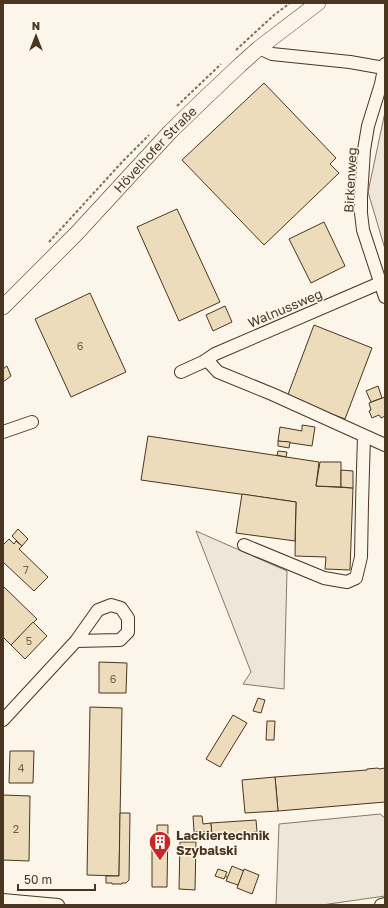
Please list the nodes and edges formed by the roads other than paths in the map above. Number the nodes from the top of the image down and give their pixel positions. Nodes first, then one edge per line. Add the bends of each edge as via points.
1 (318, 3) edge
2 (259, 48) junction
3 (384, 66) edge
4 (380, 283) junction
5 (385, 297) edge
6 (3, 306) edge
7 (205, 361) junction
8 (181, 372) dead end
9 (32, 422) dead end
10 (3, 432) edge
11 (364, 436) junction
12 (385, 445) edge
13 (244, 545) dead end
14 (76, 641) dead end
15 (3, 720) edge
16 (3, 900) edge
17 (385, 904) edge
18 (58, 905) edge
19 (381, 905) edge

1 - 2 main road, Hövelhofer Straße
2 - 3 street via 272,54
2 - 6 main road, Hövelhofer Straße via 170,132 77,233
3 - 4 street, Birkenweg via 382,84 368,126 360,197 363,230
4 - 5 street, Birkenweg
4 - 7 street, Walnussweg via 215,354
7 - 8 street, Walnussweg
7 - 11 street via 218,372
9 - 10 street
11 - 12 street
11 - 13 street via 361,557 356,578 348,582 324,578
14 - 15 street
16 - 18 street
17 - 19 street

